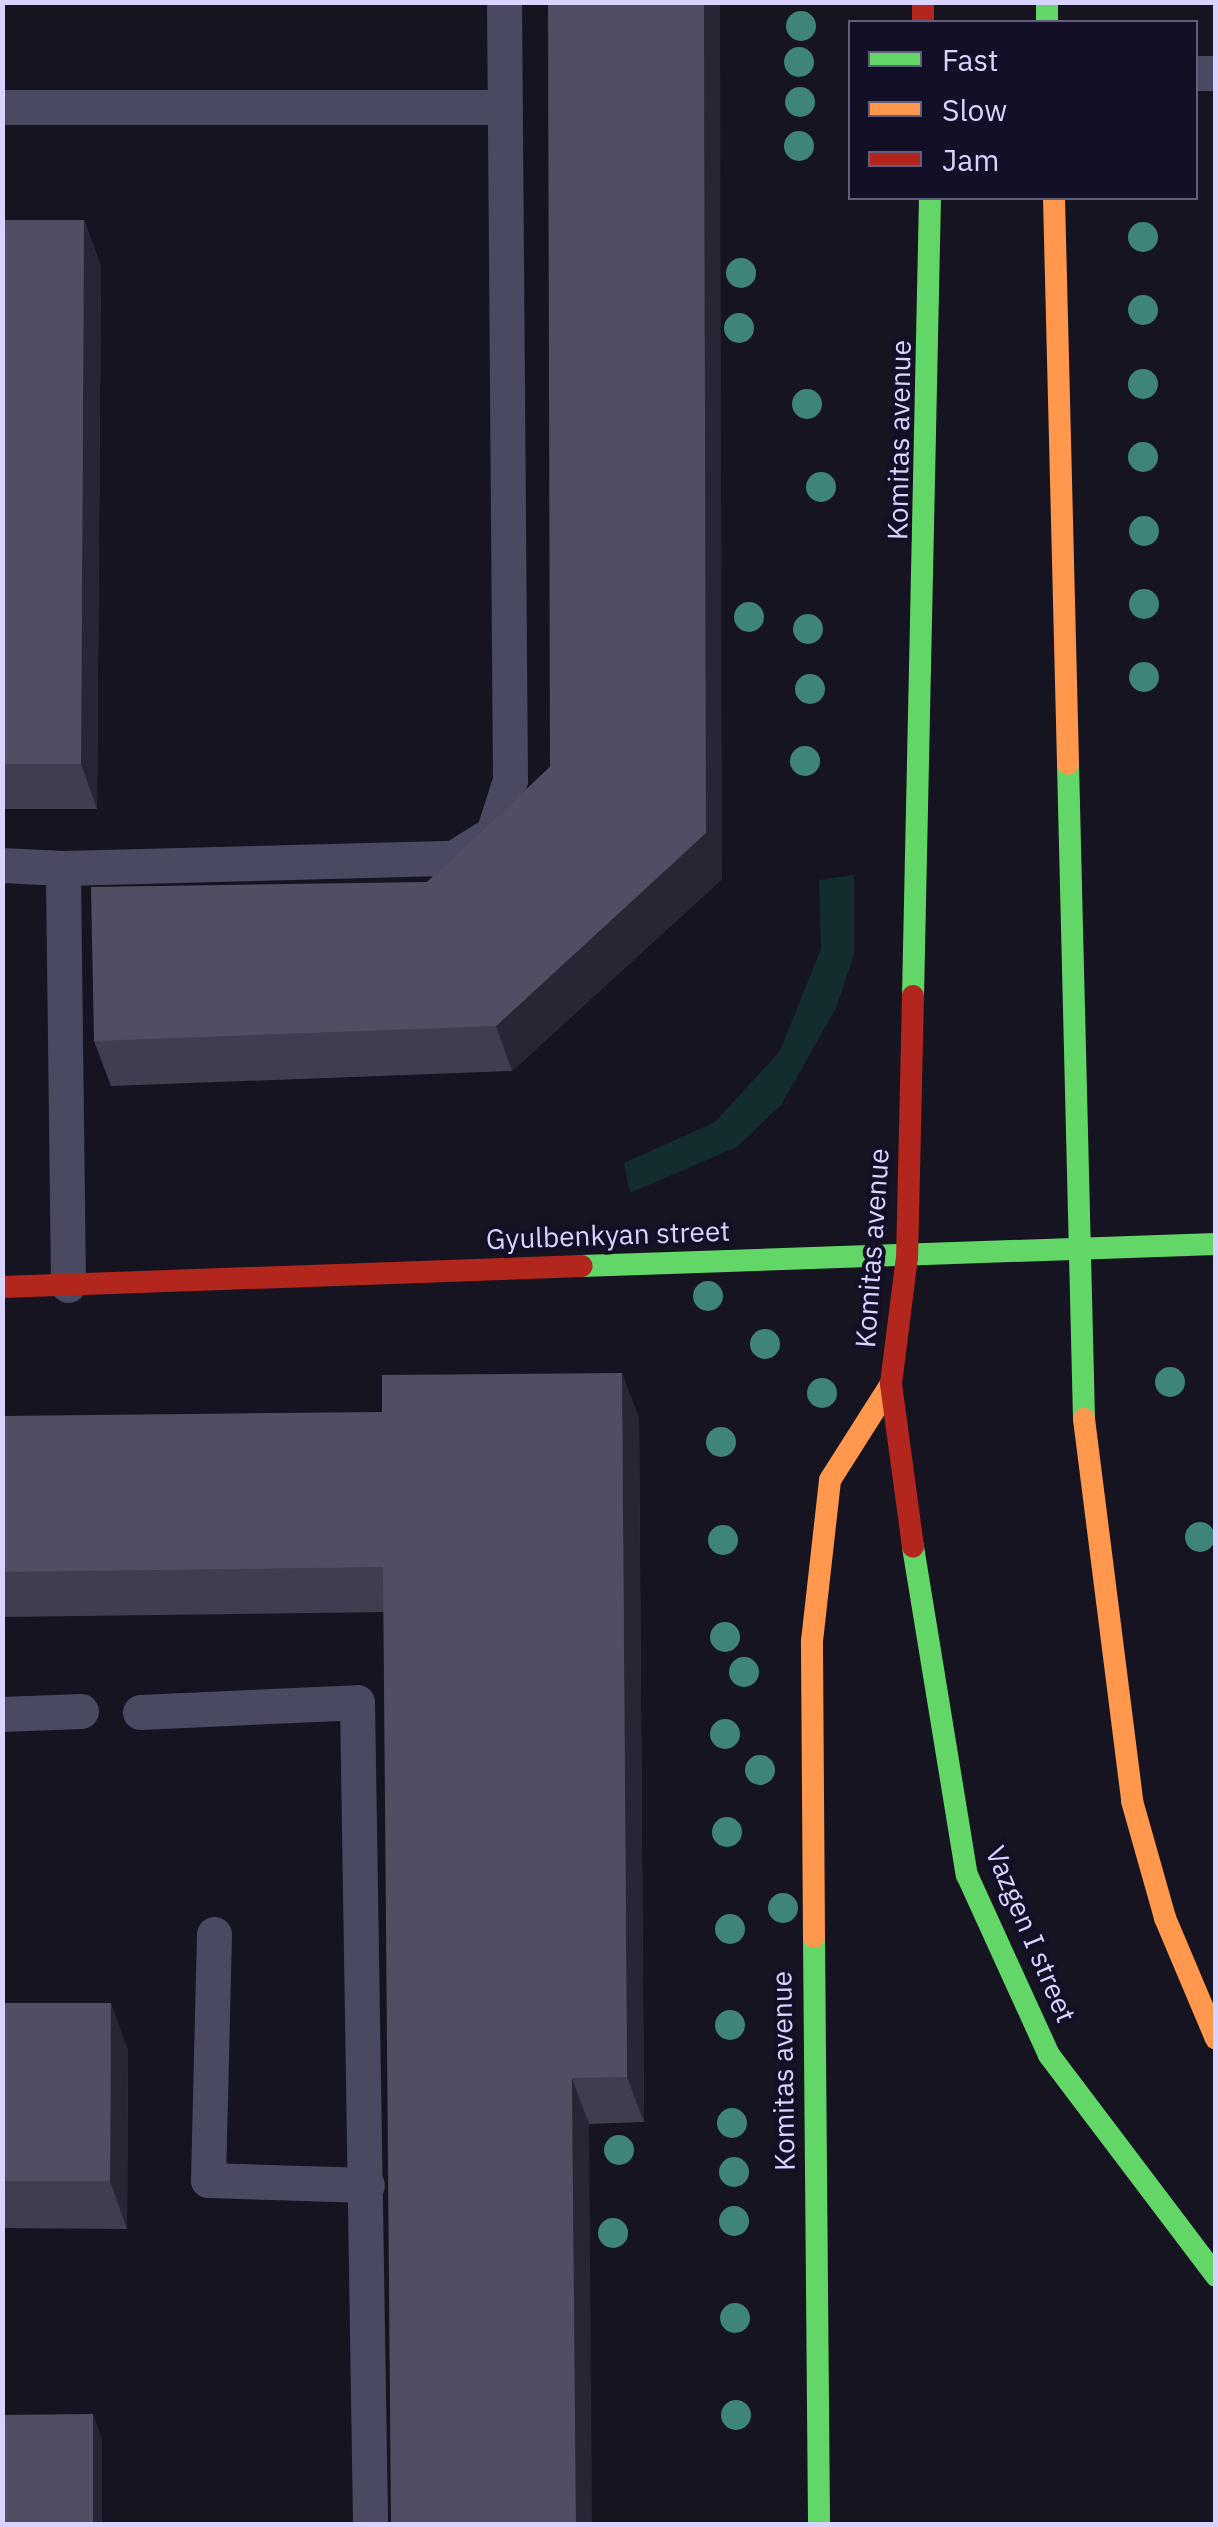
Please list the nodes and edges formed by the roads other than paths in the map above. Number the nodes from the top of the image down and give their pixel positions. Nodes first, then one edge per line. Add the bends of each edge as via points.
1 (504, 2) edge
2 (2, 107) edge
3 (505, 107) junction
4 (930, 200) edge
5 (1054, 200) edge
6 (2, 866) edge
7 (63, 868) junction
8 (1216, 1244) edge
9 (1076, 1246) junction
10 (907, 1257) junction
11 (68, 1285) junction
12 (2, 1287) edge
13 (891, 1384) junction
14 (82, 1712) dead end
15 (140, 1712) dead end
16 (2, 1714) edge
17 (214, 1934) dead end
18 (1216, 2039) edge
19 (367, 2185) junction
20 (1216, 2276) edge
21 (370, 2524) edge
22 (819, 2524) edge

1 - 3 lane
2 - 3 lane
3 - 7 lane via 510,780 493,833 453,858
4 - 10 main road, Komitas avenue
5 - 9 main road
6 - 7 lane
7 - 11 lane
8 - 9 main road, Gyulbenkyan street
9 - 10 main road, Gyulbenkyan street
9 - 18 main road via 1103,1637 1160,1901
10 - 11 main road, Gyulbenkyan street
10 - 13 main road, Komitas avenue
11 - 12 main road, Gyulbenkyan street
13 - 20 main road, Vazgen I street via 967,1875 1049,2055
13 - 22 main road, Komitas avenue via 830,1480 812,1641
14 - 16 lane
15 - 19 lane via 357,1702
17 - 19 lane via 208,2180
19 - 21 lane

